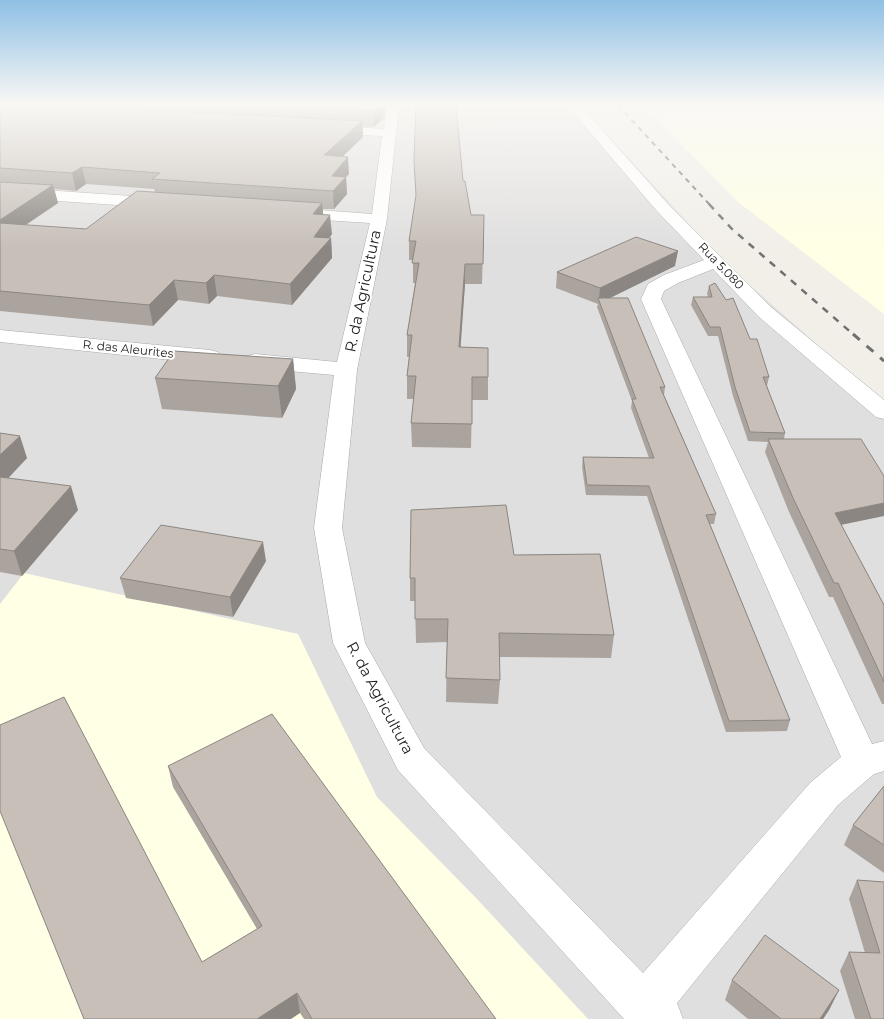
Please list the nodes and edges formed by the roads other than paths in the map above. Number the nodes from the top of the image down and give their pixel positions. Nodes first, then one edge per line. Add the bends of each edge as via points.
1 (388, 153) edge
2 (614, 153) edge
3 (0, 192) edge
4 (179, 205) edge
5 (279, 212) edge
6 (379, 219) junction
7 (716, 262) junction
8 (0, 336) edge
9 (346, 370) junction
10 (884, 412) edge
11 (873, 759) edge
12 (652, 1013) edge

1 - 6 street, R. da Agricultura
2 - 7 street, Rua 5.080
3 - 4 street
5 - 6 street
6 - 9 street, R. da Agricultura
7 - 10 street, Rua 5.080 via 765,312
7 - 11 street via 671,279 655,288 651,298
8 - 9 street, R. das Aleurites
9 - 12 street, R. da Agricultura via 328,528 349,643 411,759
11 - 12 street via 824,794

